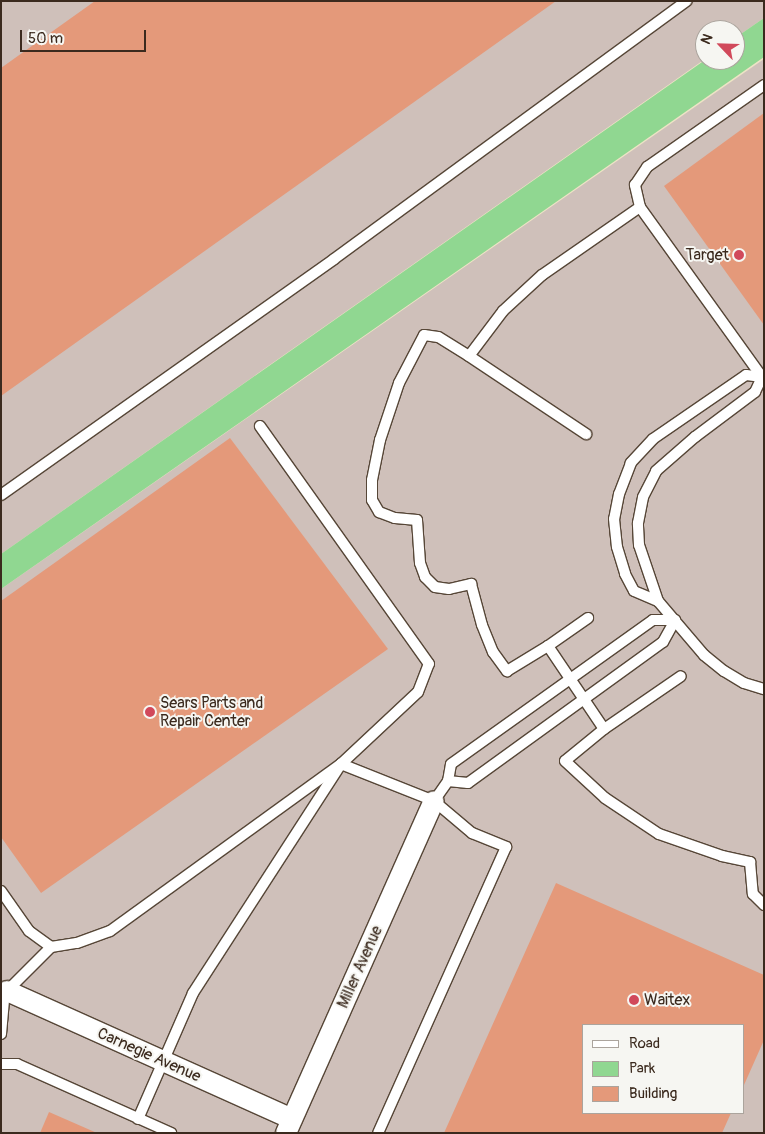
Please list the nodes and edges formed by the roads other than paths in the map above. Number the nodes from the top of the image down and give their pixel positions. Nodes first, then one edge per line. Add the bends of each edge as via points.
1 (687, 1) edge
2 (764, 85) edge
3 (640, 207) junction
4 (469, 356) junction
5 (762, 377) junction
6 (260, 426) dead end
7 (586, 434) dead end
8 (1, 495) edge
9 (658, 601) junction
10 (588, 618) dead end
11 (675, 620) junction
12 (548, 646) junction
13 (681, 676) dead end
14 (569, 678) junction
15 (764, 689) edge
16 (584, 698) junction
17 (604, 729) junction
18 (342, 764) junction
19 (448, 781) junction
20 (434, 801) junction
21 (1, 891) edge
22 (764, 905) edge
23 (51, 947) junction
24 (3, 990) edge
25 (1, 1034) edge
26 (164, 1061) junction
27 (1, 1064) edge
28 (138, 1119) junction
29 (289, 1126) edge
30 (171, 1133) edge
31 (378, 1133) edge

1 - 8 lane via 334,259
2 - 3 lane via 647,167 635,185
3 - 4 lane via 542,275 502,311
3 - 5 lane
4 - 7 lane
4 - 12 lane via 438,337 424,335 399,383 380,440 372,480 372,500 379,512 395,518 417,520 420,563 425,577 435,587 449,589 471,584 493,652 507,671
5 - 9 lane via 755,392 656,471 643,497 638,523 639,545
5 - 9 lane via 746,375 736,380 654,439 631,464 619,494 614,519 617,547 634,591
6 - 18 lane via 429,664 418,692
9 - 11 lane
10 - 12 lane
11 - 14 lane via 653,620
11 - 15 lane via 704,654 724,671 744,683
11 - 16 lane via 663,642
12 - 14 lane
13 - 17 lane
14 - 16 lane
14 - 19 lane via 451,764
16 - 17 lane
16 - 19 lane via 468,783
17 - 22 lane via 565,761 606,798 659,834 750,862 753,894
18 - 20 lane
18 - 23 lane via 110,931 78,943
18 - 26 lane via 193,993
19 - 20 lane
20 - 29 street, Miller Avenue
20 - 31 lane via 472,833 506,847
21 - 23 lane via 29,931
23 - 24 lane
24 - 25 lane
24 - 26 street, Carnegie Avenue
26 - 28 lane
26 - 29 street, Carnegie Avenue
27 - 28 lane via 17,1064
28 - 30 lane

